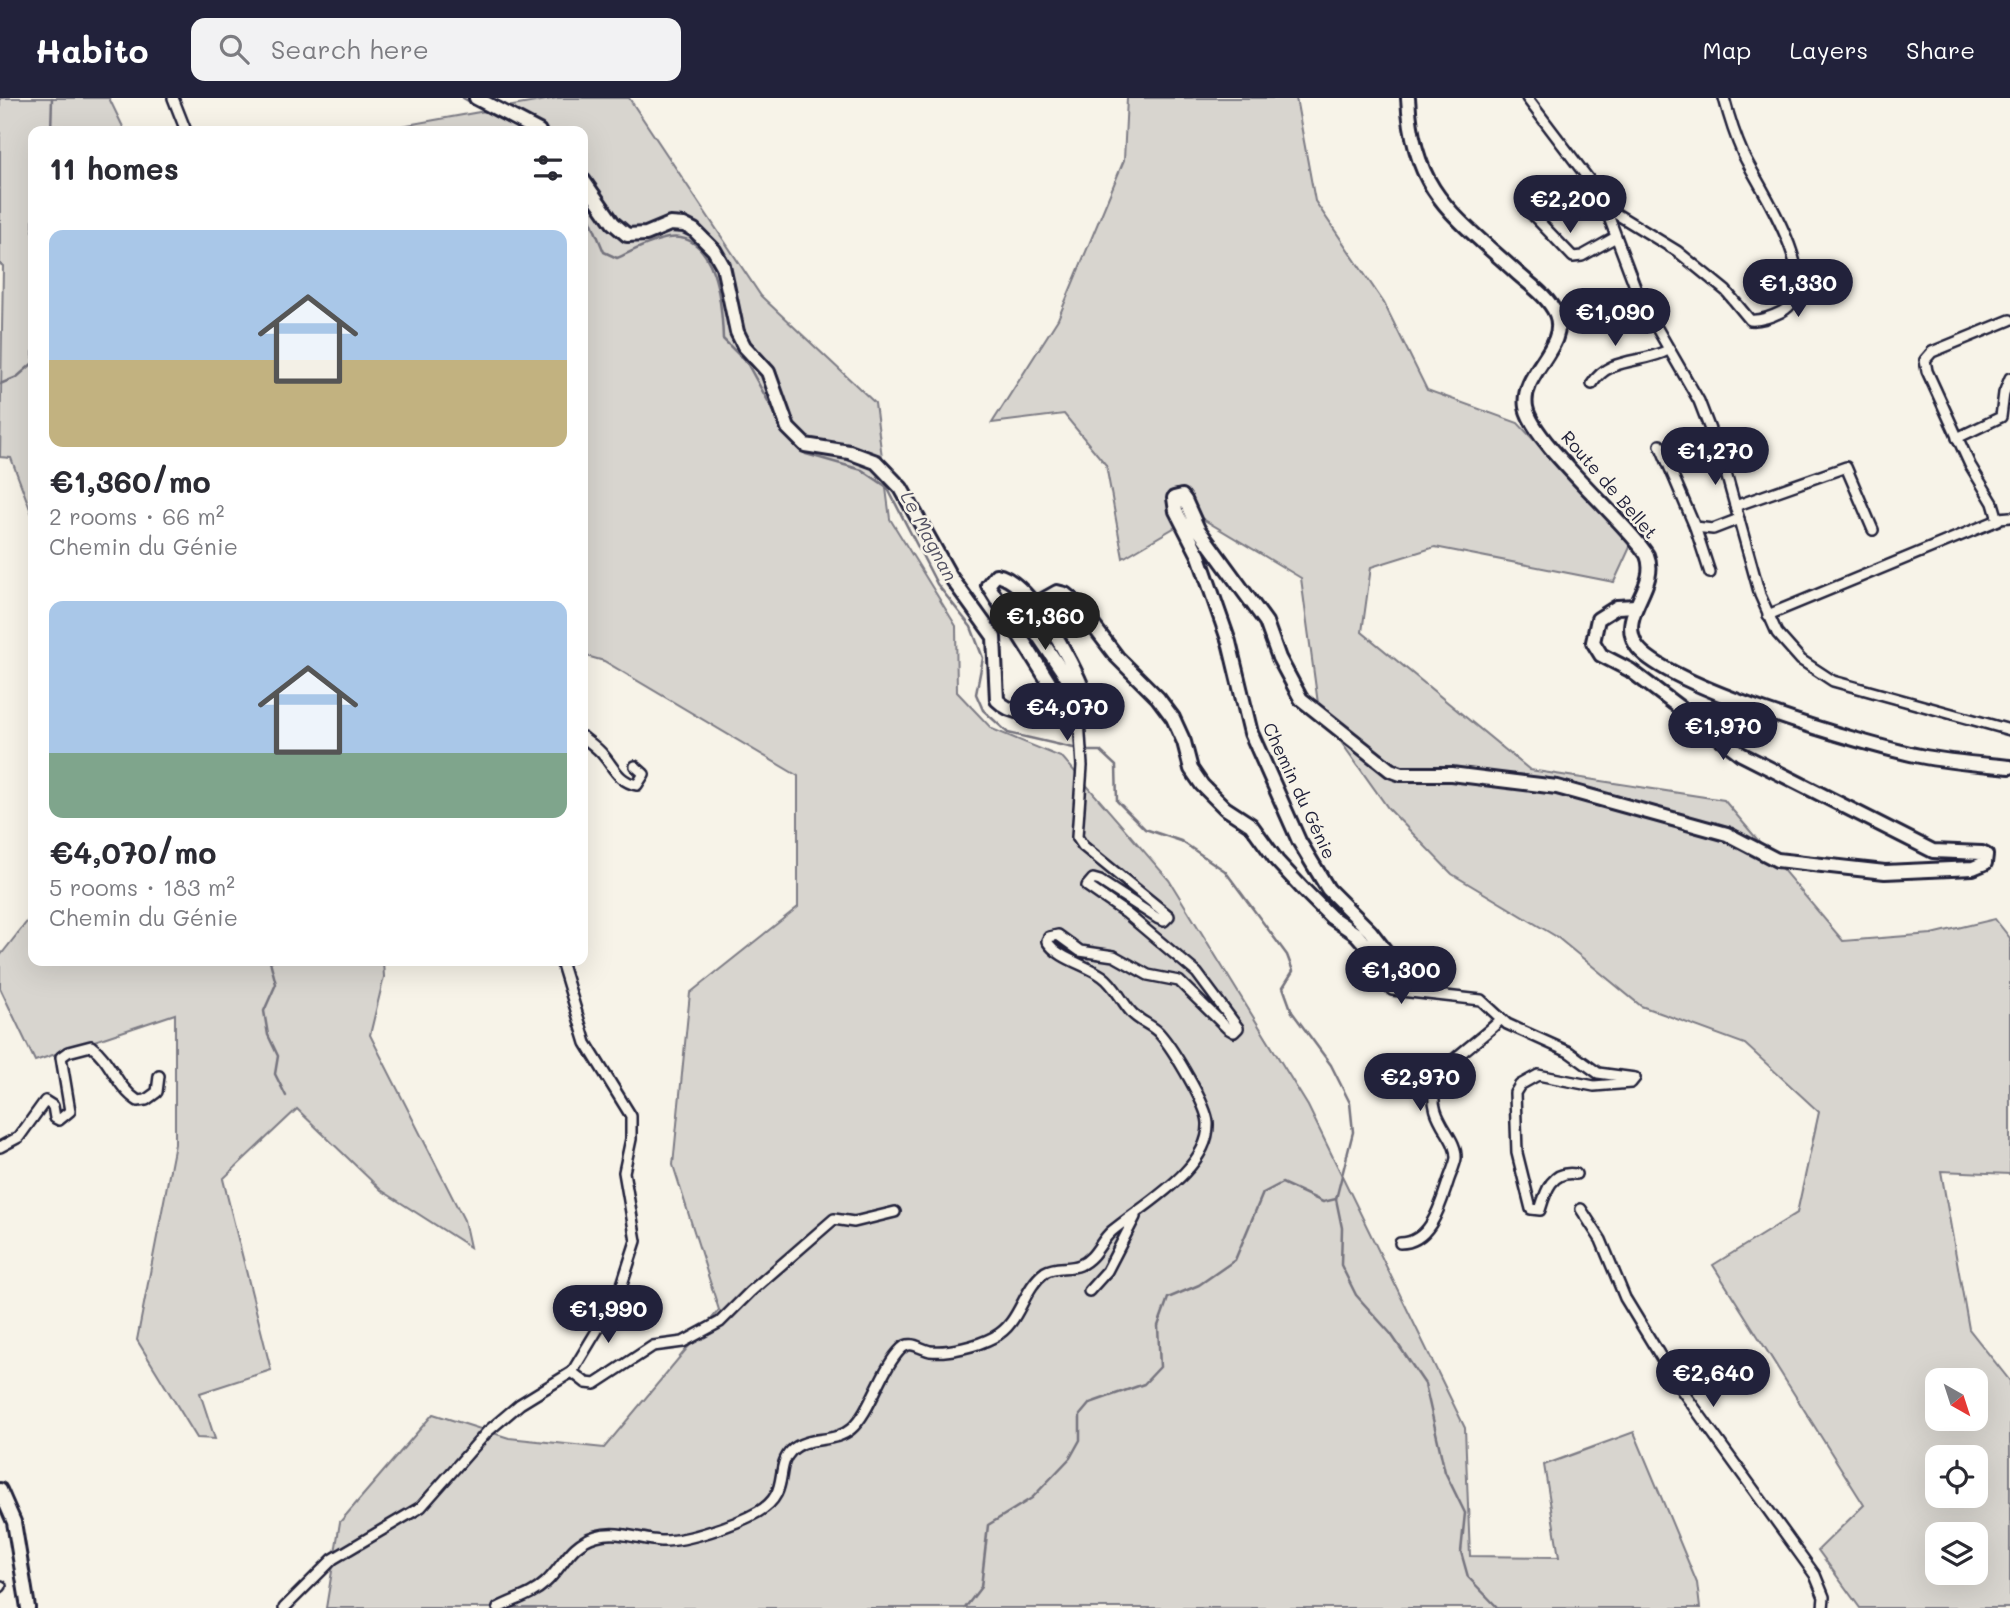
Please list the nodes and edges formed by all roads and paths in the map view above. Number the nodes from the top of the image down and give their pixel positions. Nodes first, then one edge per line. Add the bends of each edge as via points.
1 (173, 98) edge
2 (476, 98) edge
3 (1408, 98) edge
4 (1527, 98) edge
5 (1724, 98) edge
6 (184, 126) edge
7 (529, 126) edge
8 (588, 187) edge
9 (1605, 207) junction
10 (1529, 211) dead end
11 (1616, 237) junction
12 (2010, 320) edge
13 (1668, 350) junction
14 (2010, 378) edge
15 (1592, 384) dead end
16 (1957, 438) junction
17 (1660, 445) dead end
18 (1735, 506) junction
19 (2010, 517) edge
20 (1999, 518) junction
21 (1739, 519) junction
22 (1695, 527) junction
23 (1873, 530) dead end
24 (1710, 573) dead end
25 (1636, 606) junction
26 (1768, 615) junction
27 (1078, 704) junction
28 (2010, 730) edge
29 (588, 741) edge
30 (635, 766) dead end
31 (2010, 767) edge
32 (1372, 953) junction
33 (563, 966) edge
34 (1501, 1019) junction
35 (159, 1076) dead end
36 (0, 1147) edge
37 (1576, 1174) dead end
38 (1581, 1209) dead end
39 (895, 1212) dead end
40 (1135, 1217) junction
41 (1400, 1242) dead end
42 (1089, 1290) dead end
43 (572, 1372) junction
44 (0, 1490) edge
45 (29, 1608) edge
46 (284, 1608) edge
47 (498, 1608) edge
48 (1823, 1608) edge

1 - 6 street
2 - 7 street
3 - 25 street, Route de Bellet via 1414,153 1433,191 1539,292 1556,314 1556,336 1528,385 1528,414 1647,555 1651,575
4 - 9 street
5 - 9 street via 1741,150 1791,247 1797,295 1790,306 1765,319 1750,320 1726,291 1677,251
8 - 27 street via 613,223 628,235 684,225 714,250 723,266 737,332 768,372 788,428 805,445 876,462 901,488 950,576 994,638 998,700 1014,711 1030,711 1049,695 1050,684 988,584 996,575 1024,593 1056,638 1084,692
9 - 11 street
10 - 11 street via 1573,257
11 - 13 street via 1640,298
12 - 16 street via 1925,359
13 - 15 street via 1647,359 1620,362
13 - 18 street via 1699,401
14 - 16 street via 2001,417
16 - 20 street
17 - 22 street
18 - 21 street
18 - 23 street via 1846,467
19 - 20 street
20 - 26 street
21 - 22 street via 1713,529
21 - 26 street
22 - 24 street
25 - 31 street, Route de Bellet via 1632,632 1642,653 1736,701 1896,751
25 - 32 street, Chemin du Génie via 1617,607 1598,620 1593,642 1601,655 1630,670 1741,754 1933,851 1982,853 1985,863 1973,868 1885,872 1814,866 1777,860 1727,834 1557,787 1390,770 1301,699 1266,622 1178,496 1173,503 1199,556 1229,642 1244,711 1299,841 1328,889 1404,967 1403,974 1389,971
26 - 28 street via 1794,653 1833,681
27 - 32 street, Chemin du Génie, bridge via 1031,625 1030,616 1041,601 1057,592 1076,603 1117,657 1158,698 1202,785 1251,825 1277,861
27 - 40 street, Chemin du Génie via 1082,766 1077,837 1170,916 1157,918 1100,881 1088,881 1089,890 1126,913 1197,973 1238,1025 1231,1031 1179,981 1148,975 1114,956 1080,951 1058,935 1049,937 1049,945 1106,979 1136,1017 1158,1031 1207,1114 1208,1133 1200,1155
29 - 30 street via 628,784 637,785 644,774
32 - 34 street via 1374,971 1392,990 1481,1000
33 - 43 street via 586,1043 631,1116 624,1172 636,1241 613,1306
34 - 37 street via 1569,1052 1598,1073 1635,1078 1631,1083 1594,1086 1538,1075 1520,1085 1516,1093 1517,1153 1531,1209 1540,1210 1554,1177 1564,1172
34 - 41 street via 1439,1074 1434,1107 1455,1161 1437,1215 1421,1235
35 - 36 street via 157,1092 138,1101 125,1093 91,1045 68,1052 61,1058 69,1111 59,1120 45,1101 25,1131
38 - 48 street via 1601,1240 1625,1298 1678,1384 1815,1575 1824,1597
39 - 43 street via 854,1222 834,1219 720,1322 683,1342 653,1346 595,1384
40 - 42 street via 1107,1271
40 - 47 street, Chemin du Génie via 1116,1228 1096,1253 1079,1265 1044,1273 1015,1319 992,1338 953,1349 927,1350 913,1345 902,1349 851,1430 789,1452 781,1486 762,1510 677,1540 598,1535 567,1552 552,1576 532,1594
43 - 46 street via 520,1404 487,1432 421,1507 333,1559
44 - 45 street via 14,1522

